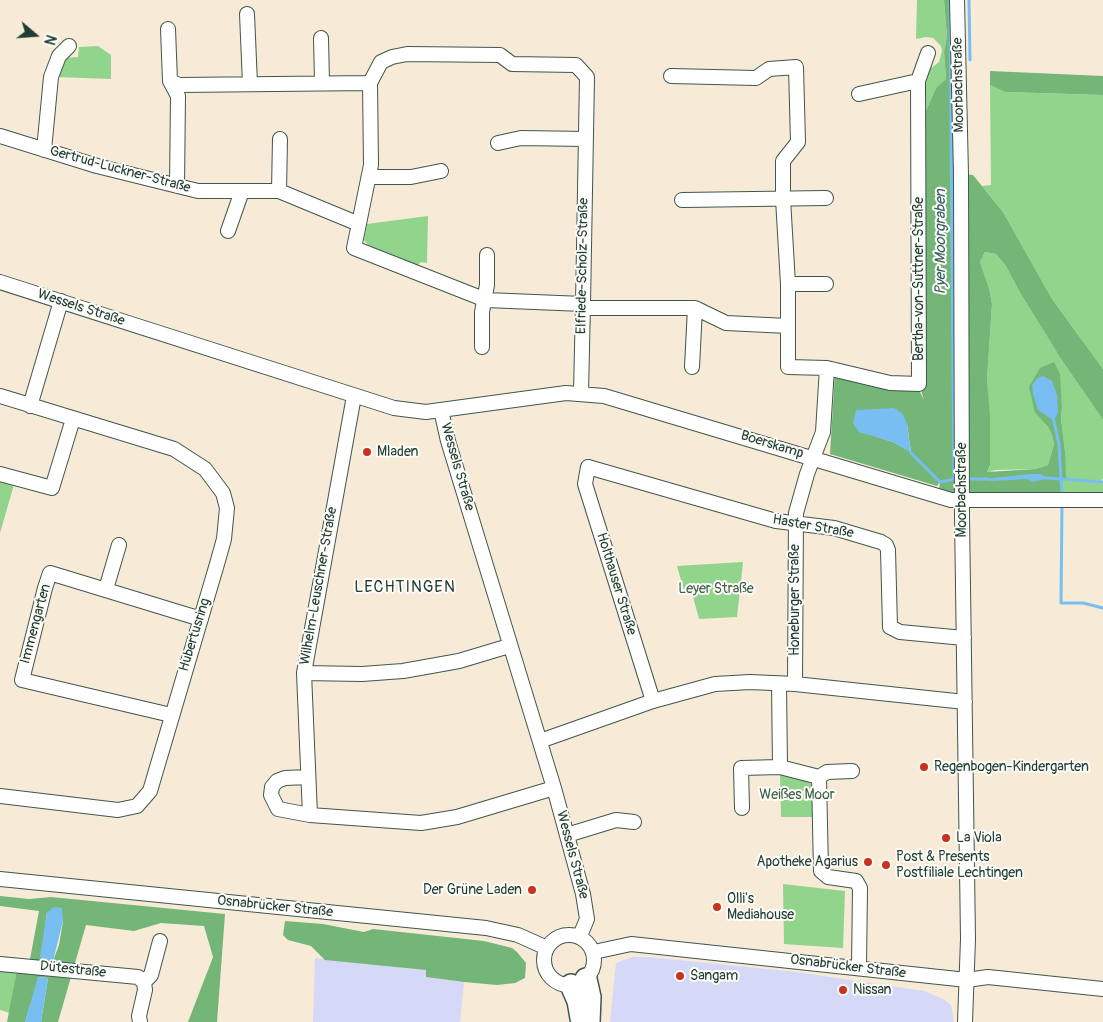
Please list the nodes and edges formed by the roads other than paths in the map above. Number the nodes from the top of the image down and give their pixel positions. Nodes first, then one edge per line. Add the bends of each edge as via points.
1 (957, 0) edge
2 (247, 14) dead end
3 (168, 29) dead end
4 (321, 38) dead end
5 (69, 46) dead end
6 (928, 53) dead end
7 (671, 76) dead end
8 (170, 81) junction
9 (918, 81) junction
10 (322, 82) junction
11 (370, 83) junction
12 (250, 84) junction
13 (859, 94) dead end
14 (0, 136) edge
15 (586, 139) junction
16 (280, 140) dead end
17 (498, 143) dead end
18 (44, 150) junction
19 (441, 171) dead end
20 (370, 177) junction
21 (177, 186) junction
22 (279, 190) junction
23 (242, 191) junction
24 (826, 198) dead end
25 (783, 199) junction
26 (682, 200) dead end
27 (359, 226) junction
28 (228, 231) dead end
29 (487, 254) dead end
30 (0, 282) edge
31 (788, 284) junction
32 (826, 284) dead end
33 (486, 300) junction
34 (61, 302) junction
35 (583, 306) junction
36 (695, 308) junction
37 (788, 326) junction
38 (482, 347) dead end
39 (692, 367) dead end
40 (827, 368) junction
41 (580, 393) junction
42 (354, 396) junction
43 (1, 399) edge
44 (30, 406) junction
45 (441, 410) junction
46 (73, 419) junction
47 (814, 458) junction
48 (588, 467) joint
49 (0, 474) edge
50 (962, 500) junction
51 (1103, 500) edge
52 (796, 524) junction
53 (119, 545) dead end
54 (106, 589) junction
55 (201, 619) junction
56 (964, 638) junction
57 (509, 646) junction
58 (304, 673) junction
59 (779, 684) junction
60 (795, 684) junction
61 (652, 700) junction
62 (965, 702) junction
63 (171, 715) junction
64 (540, 741) junction
65 (780, 767) junction
66 (852, 771) dead end
67 (308, 777) junction
68 (819, 777) junction
69 (554, 788) junction
70 (0, 796) edge
71 (742, 808) dead end
72 (310, 815) junction
73 (634, 822) dead end
74 (567, 834) junction
75 (0, 879) edge
76 (580, 936) junction
77 (160, 941) dead end
78 (546, 948) junction
79 (594, 952) junction
80 (0, 964) edge
81 (859, 968) junction
82 (967, 980) junction
83 (144, 982) junction
84 (579, 982) junction
85 (1103, 989) edge
86 (140, 1022) edge
87 (581, 1022) edge
88 (589, 1022) edge
89 (965, 1022) edge

1 - 50 street, Moorbachstraße
2 - 12 street
3 - 8 street
4 - 10 street
5 - 18 street via 59,56 52,77
6 - 9 street, Bertha-von-Suttner-Straße
7 - 25 street via 756,78 769,69 796,67 798,142 783,161
8 - 12 street via 179,85
8 - 21 street via 178,96
9 - 13 street
9 - 40 street, Bertha-von-Suttner-Straße via 919,384 890,383
10 - 11 street
10 - 12 street
11 - 15 street, Elfriede-Scholz-Straße via 381,62 407,54 500,55 512,64 576,65 587,77
11 - 20 street, Elfriede-Scholz-Straße
14 - 18 street, Gertrud-Luckner-Straße
15 - 17 street via 522,138
15 - 35 street, Elfriede-Scholz-Straße
16 - 22 street
18 - 21 street, Gertrud-Luckner-Straße
19 - 20 street via 412,177
20 - 27 street, Elfriede-Scholz-Straße
21 - 23 street, Gertrud-Luckner-Straße via 198,191
22 - 23 street, Gertrud-Luckner-Straße
22 - 27 street, Gertrud-Luckner-Straße
23 - 28 street
24 - 25 street
25 - 26 street
25 - 31 street
27 - 33 street, Elfriede-Scholz-Straße via 354,248
29 - 33 street
30 - 34 street, Wessels Straße
31 - 32 street
31 - 37 street
33 - 35 street
33 - 38 street via 482,312
34 - 42 street, Wessels Straße
34 - 44 street
35 - 36 street
35 - 41 street, Elfriede-Scholz-Straße
36 - 37 street via 726,323
36 - 39 street
37 - 40 street via 788,368
40 - 47 street, Honeburger Straße via 823,432
41 - 45 street, Boerskamp
41 - 47 street, Boerskamp via 630,402
42 - 45 street, Wessels Straße via 412,412
42 - 58 street, Wilhelm-Leuschner-Straße
43 - 44 street, Hubertusring
44 - 46 street, Hubertusring
45 - 57 street, Wessels Straße
46 - 49 street via 52,488
46 - 55 street, Hubertusring via 174,449 206,469 223,492 227,508 224,539
47 - 50 street, Boerskamp via 938,497
47 - 52 street, Honeburger Straße via 799,502
48 - 52 street, Haster Straße
48 - 61 street, Holthauser Straße via 585,484
50 - 51 street, Boerskamp
50 - 56 street, Moorbachstraße
52 - 56 street, Haster Straße via 834,528 886,545 890,627 900,632
52 - 60 street, Honeburger Straße
53 - 54 street
54 - 55 street, Immengarten
54 - 63 street, Immengarten via 50,573 22,680
55 - 63 street, Hubertusring
56 - 62 street, Moorbachstraße
57 - 58 street via 459,661 403,671
57 - 64 street, Wessels Straße
58 - 67 street, Wilhelm-Leuschner-Straße
59 - 60 street
59 - 61 street via 715,684
59 - 65 street
60 - 62 street
61 - 64 street
62 - 82 street, Moorbachstraße
63 - 70 street, Hubertusring via 150,791 137,806 118,810
64 - 69 street, Wessels Straße
65 - 68 street
65 - 71 street via 741,768
66 - 68 street via 827,772
67 - 72 street, Wilhelm-Leuschner-Straße
67 - 72 street via 278,781 271,795 278,809
68 - 81 street via 821,872 828,877 856,882 860,888
69 - 72 street via 457,817 421,824
69 - 74 street, Wessels Straße
73 - 74 street via 616,820
74 - 76 street, Wessels Straße via 588,913
75 - 78 street, Osnabrücker Straße via 486,928 518,935
76 - 78 street via 557,937
76 - 79 street
77 - 83 street via 151,975
78 - 84 street via 544,962 550,976 559,983
79 - 81 street, Osnabrücker Straße via 632,944
79 - 84 street via 594,966
80 - 83 street, Dütestraße via 138,977
81 - 82 street, Osnabrücker Straße
82 - 85 street, Osnabrücker Straße via 988,977
82 - 89 street, Moorbachstraße
83 - 86 street
84 - 87 highway
84 - 88 highway via 590,997

